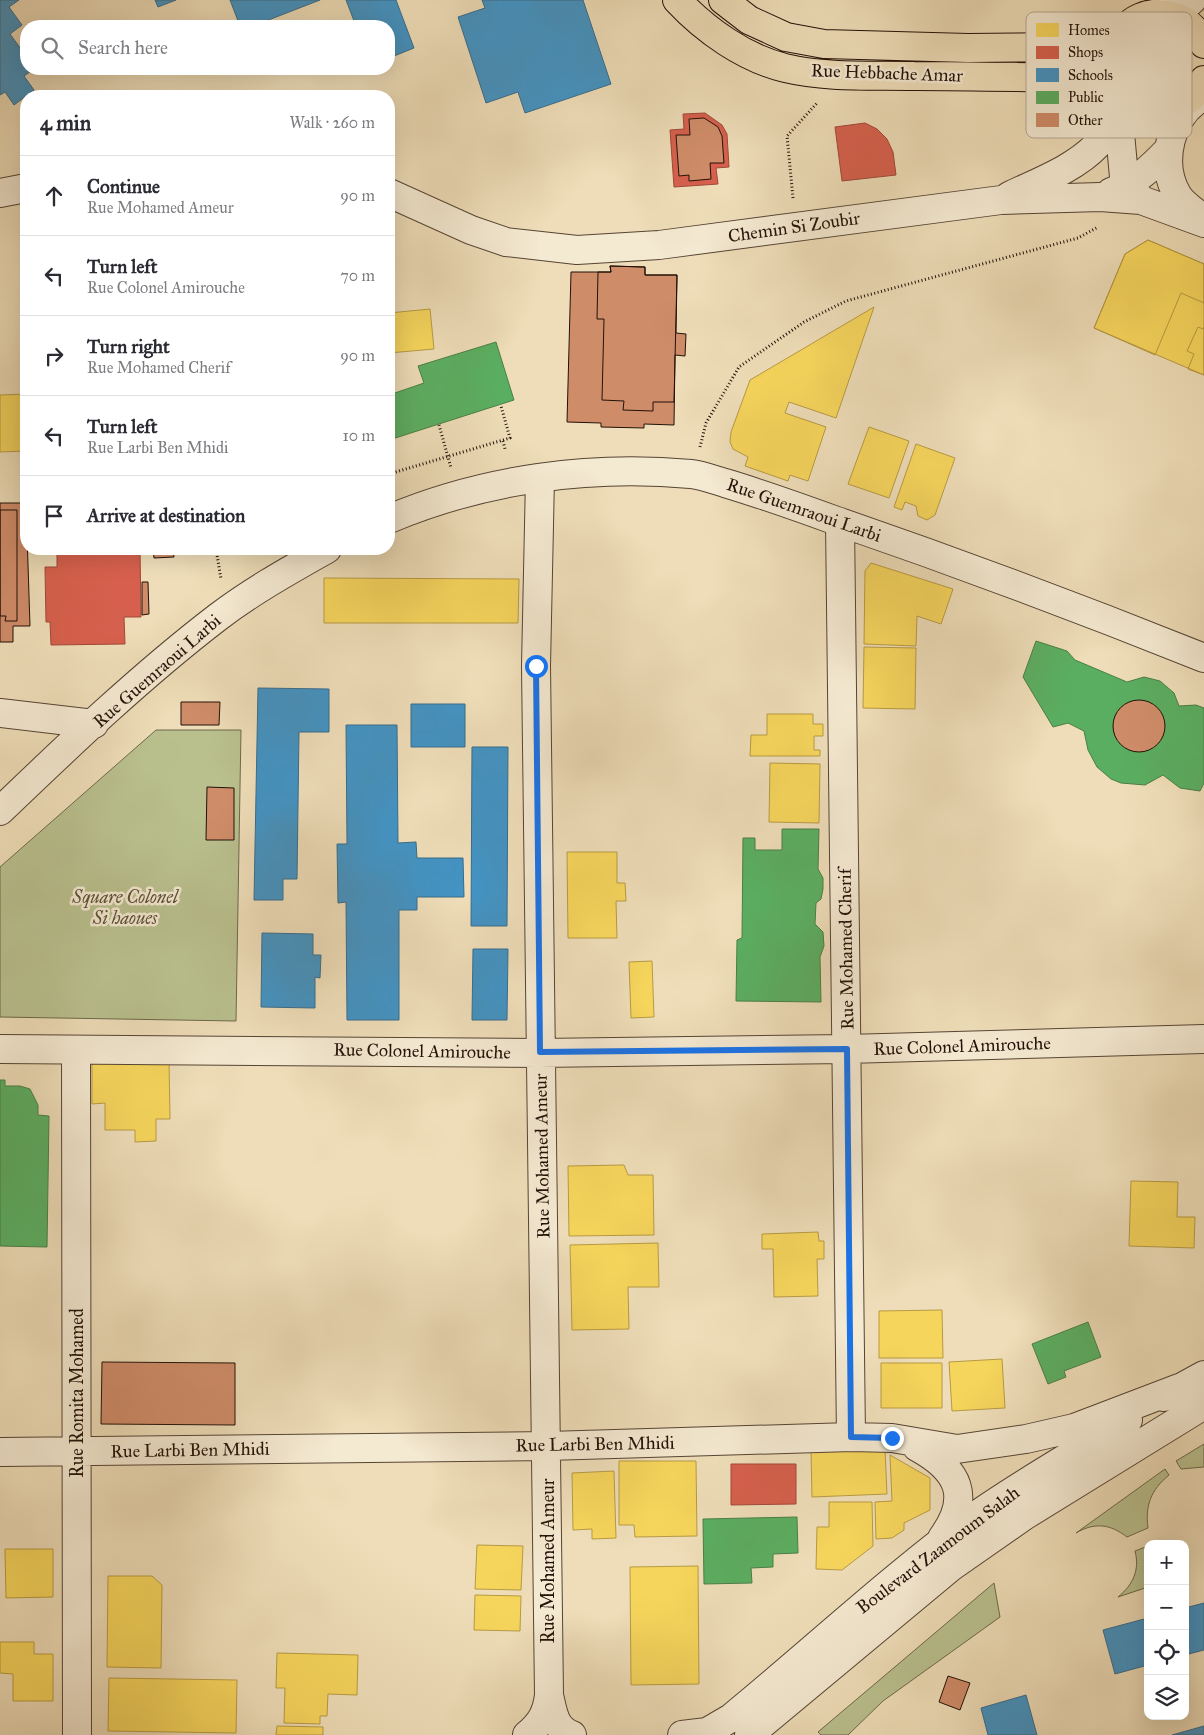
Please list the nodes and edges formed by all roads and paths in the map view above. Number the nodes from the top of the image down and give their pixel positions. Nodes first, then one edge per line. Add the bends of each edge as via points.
1 (677, 0) edge
2 (723, 0) edge
3 (1192, 0) edge
4 (1163, 12) edge
5 (1192, 27) edge
6 (1202, 37) edge
7 (1026, 47) edge
8 (820, 74) junction
9 (1026, 77) edge
10 (1101, 138) edge
11 (1120, 138) edge
12 (1171, 138) edge
13 (1179, 138) edge
14 (20, 189) edge
15 (0, 193) edge
16 (1135, 193) junction
17 (395, 196) edge
18 (1001, 200) junction
19 (794, 201) dead end
20 (1204, 221) edge
21 (1100, 226) dead end
22 (501, 406) dead end
23 (706, 424) dead end
24 (439, 425) dead end
25 (503, 441) junction
26 (445, 448) dead end
27 (505, 448) dead end
28 (395, 472) edge
29 (540, 478) junction
30 (395, 516) edge
31 (840, 522) junction
32 (316, 555) edge
33 (1204, 658) edge
34 (0, 713) edge
35 (94, 724) junction
36 (0, 811) edge
37 (1204, 1040) edge
38 (0, 1049) edge
39 (847, 1049) junction
40 (76, 1051) junction
41 (540, 1052) junction
42 (1204, 1375) edge
43 (1179, 1388) junction
44 (1204, 1405) edge
45 (851, 1437) junction
46 (909, 1442) junction
47 (548, 1446) junction
48 (0, 1452) edge
49 (77, 1452) junction
50 (936, 1547) junction
51 (549, 1695) junction
52 (568, 1734) edge
53 (77, 1735) edge
54 (527, 1735) edge
55 (534, 1735) edge
56 (682, 1735) edge
57 (749, 1735) edge

1 - 8 main road, Rue Hebbache Amar via 711,31 744,52 784,67
2 - 7 main road, Rue Hebbache Amar via 750,20 786,37 833,44
3 - 4 street via 1184,7
5 - 6 main road
8 - 9 main road, Rue Hebbache Amar
8 - 19 path via 818,104 787,136
10 - 18 street via 1098,144 1052,176
11 - 16 street via 1121,162
12 - 16 street
13 - 20 street via 1168,169 1178,197
14 - 15 street
16 - 18 street, Chemin Si Zoubir
16 - 20 street
17 - 18 street, Chemin Si Zoubir via 506,242 577,250 659,245
21 - 23 path via 1078,238 846,301 804,322 739,367
22 - 25 path via 510,438
24 - 26 path
25 - 27 path
25 - 28 path
29 - 30 street, Rue Guemraoui Larbi via 486,487
29 - 31 street, Rue Guemraoui Larbi via 594,471 694,474
29 - 41 street, Rue Mohamed Ameur via 536,666
31 - 33 street, Rue Guemraoui Larbi via 1006,581
31 - 39 street, Rue Mohamed Cherif
32 - 35 street, Rue Guemraoui Larbi via 219,616 159,664
34 - 35 street
35 - 36 street, Rue Guemraoui Larbi
37 - 39 street, Rue Colonel Amirouche
38 - 40 street, Rue Colonel Amirouche
39 - 41 street, Rue Colonel Amirouche
39 - 45 street, Rue Mohamed Cherif
40 - 41 street, Rue Colonel Amirouche
40 - 49 street, Rue Romita Mohamed
41 - 47 street, Rue Mohamed Ameur
42 - 43 street, Boulevard Zaamoum Salah
43 - 46 street, Rue Larbi Ben Mhidi via 1074,1428 1026,1439 957,1449
43 - 50 street, Boulevard Zaamoum Salah via 1029,1480
44 - 57 street, Boulevard Zaamoum Salah via 1024,1516 951,1567
45 - 46 street, Rue Larbi Ben Mhidi via 892,1438
45 - 47 street, Rue Larbi Ben Mhidi
46 - 50 street via 937,1458 958,1485 957,1515
47 - 49 street, Rue Larbi Ben Mhidi
47 - 51 street, Rue Mohamed Ameur
48 - 49 street, Rue Larbi Ben Mhidi
49 - 53 street, Rue Romita Mohamed
50 - 56 street, Boulevard Zaamoum Salah via 731,1718 707,1732
51 - 52 street, Rue Mohamed Ameur via 555,1721
51 - 54 street via 547,1712
52 - 55 street via 548,1730

